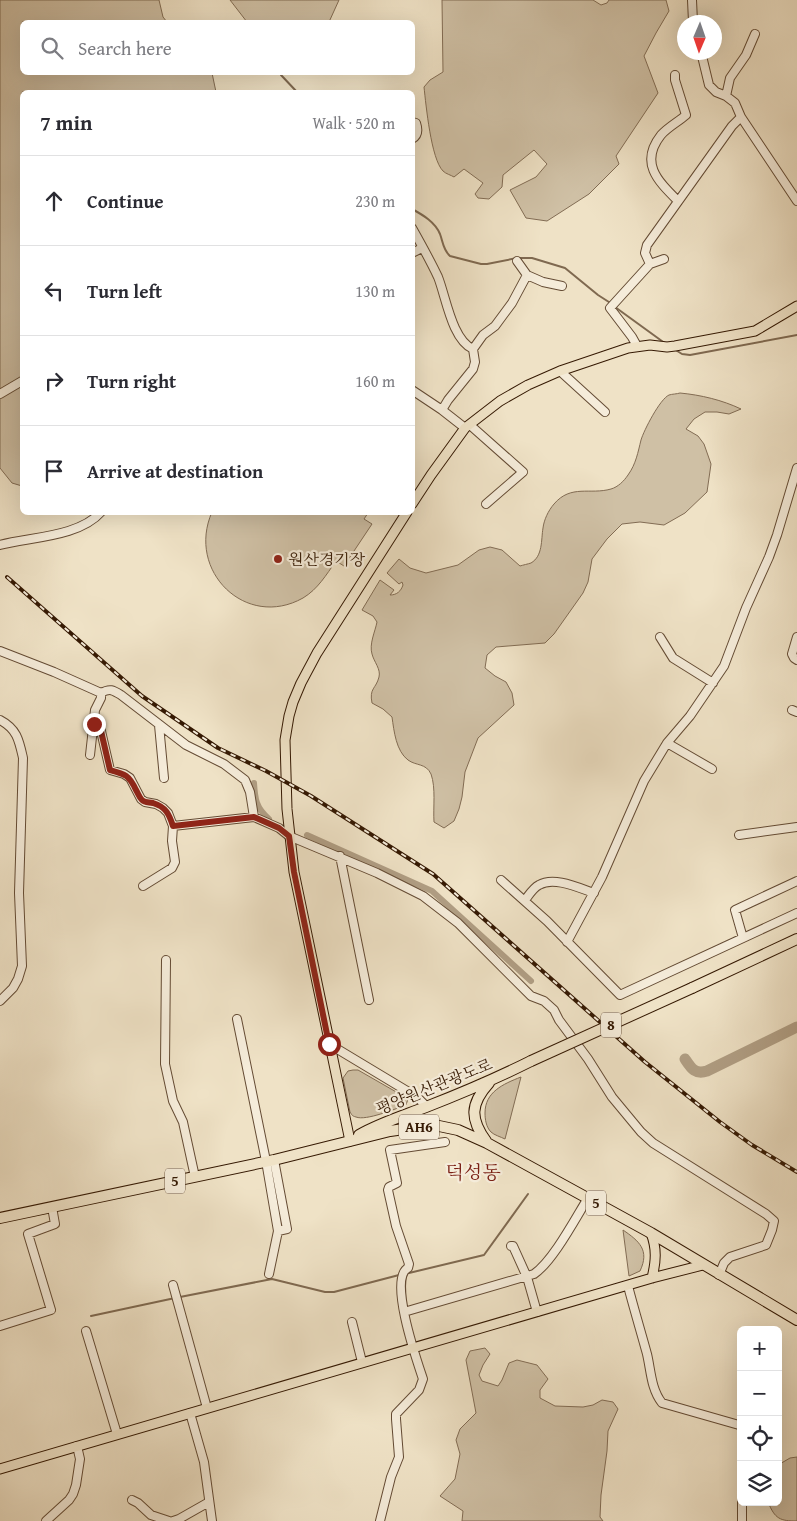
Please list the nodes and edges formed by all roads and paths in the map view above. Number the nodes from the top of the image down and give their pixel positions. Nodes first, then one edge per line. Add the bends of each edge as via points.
1 (692, 0) edge
2 (693, 15) edge
3 (755, 34) dead end
4 (702, 60) edge
5 (676, 75) dead end
6 (726, 96) junction
7 (741, 116) junction
8 (415, 123) edge
9 (415, 137) edge
10 (797, 201) edge
11 (678, 202) junction
12 (415, 234) edge
13 (422, 248) junction
14 (415, 252) edge
15 (664, 259) dead end
16 (517, 261) dead end
17 (650, 264) junction
18 (527, 275) junction
19 (562, 286) dead end
20 (797, 306) edge
21 (637, 346) junction
22 (473, 349) junction
23 (560, 371) junction
24 (20, 382) edge
25 (415, 392) edge
26 (0, 394) edge
27 (442, 410) junction
28 (605, 412) dead end
29 (467, 426) junction
30 (797, 468) edge
31 (415, 499) edge
32 (486, 504) dead end
33 (98, 515) edge
34 (405, 515) edge
35 (0, 545) edge
36 (660, 637) dead end
37 (797, 637) edge
38 (0, 652) edge
39 (797, 660) edge
40 (712, 683) junction
41 (101, 693) junction
42 (0, 720) edge
43 (94, 724) junction
44 (159, 725) junction
45 (667, 743) junction
46 (90, 755) dead end
47 (712, 769) dead end
48 (164, 778) dead end
49 (254, 817) junction
50 (173, 826) junction
51 (797, 827) edge
52 (739, 835) dead end
53 (289, 836) junction
54 (340, 856) junction
55 (501, 880) dead end
56 (797, 881) edge
57 (143, 886) dead end
58 (594, 893) junction
59 (525, 900) junction
60 (797, 913) edge
61 (743, 938) junction
62 (797, 939) edge
63 (567, 942) junction
64 (166, 960) dead end
65 (369, 1000) dead end
66 (0, 1001) edge
67 (237, 1019) dead end
68 (329, 1044) junction
69 (491, 1080) junction
70 (427, 1107) junction
71 (350, 1141) junction
72 (445, 1142) dead end
73 (487, 1143) junction
74 (270, 1160) junction
75 (195, 1177) junction
76 (588, 1198) junction
77 (52, 1207) junction
78 (0, 1218) edge
79 (651, 1233) junction
80 (511, 1246) dead end
81 (703, 1265) junction
82 (268, 1274) dead end
83 (719, 1274) junction
84 (527, 1277) junction
85 (652, 1278) junction
86 (173, 1285) dead end
87 (628, 1286) junction
88 (404, 1312) junction
89 (537, 1312) junction
90 (797, 1320) edge
91 (352, 1322) dead end
92 (0, 1326) edge
93 (86, 1331) dead end
94 (412, 1348) junction
95 (362, 1362) junction
96 (207, 1408) junction
97 (190, 1413) junction
98 (737, 1423) edge
99 (117, 1434) junction
100 (78, 1446) junction
101 (0, 1469) edge
102 (132, 1500) dead end
103 (209, 1502) junction
104 (742, 1506) edge
105 (46, 1521) edge
106 (169, 1521) edge
107 (173, 1521) edge
108 (212, 1521) edge
109 (380, 1521) edge
110 (742, 1521) edge

1 - 2 street
3 - 6 street via 746,55 730,78
4 - 6 street via 709,85
5 - 11 street via 686,115 662,134 650,160 656,177
6 - 7 street via 735,103
7 - 10 street
7 - 11 street
8 - 9 street via 418,131
11 - 17 street via 647,245
12 - 13 street
13 - 14 street
13 - 22 street via 438,278 455,327 466,347
15 - 17 street
16 - 18 street
17 - 21 street via 610,308
18 - 19 street
18 - 22 street via 512,303
20 - 21 main road via 755,331 671,346
21 - 23 main road
22 - 27 street via 473,369
23 - 28 street
23 - 29 main road via 500,401
24 - 26 street
25 - 27 street
27 - 29 street
29 - 31 main road
29 - 32 street via 523,472
30 - 40 street via 769,557 724,666
33 - 35 street via 90,523 70,530
34 - 53 main road via 317,653 293,702 285,740
36 - 40 street via 673,658
37 - 39 street via 792,654
38 - 41 street
40 - 45 street
41 - 43 street
41 - 44 street via 113,690 121,694
42 - 66 street via 10,726 19,741 23,766 19,893 22,966 13,988
43 - 46 street
43 - 50 street via 101,731 110,770 130,778 145,802 164,808
44 - 48 street
44 - 49 street via 245,780
45 - 47 street
45 - 58 street via 644,781
49 - 50 street
49 - 53 street
50 - 57 street via 175,862 172,868
51 - 52 street
53 - 54 street
53 - 68 main road
54 - 65 street
54 - 83 street via 423,896 458,923 531,996 554,1010 612,1097 641,1132 774,1221 766,1246 730,1257
55 - 59 street
56 - 61 street via 735,910
58 - 59 street via 564,884 541,883
58 - 63 street
59 - 63 street
60 - 61 street
61 - 63 street via 620,995
62 - 69 highway, 평양원산관광도로 / 8, bridge
64 - 75 street via 165,1064 173,1101 183,1122
67 - 74 street
68 - 70 street via 417,1097
68 - 71 main road
69 - 70 highway, 평양원산관광도로 / 8
69 - 73 highway via 479,1094 474,1118
70 - 71 highway, 평양원산관광도로 / 8 via 374,1126
71 - 73 highway, AH6 via 390,1131 439,1126 458,1130
71 - 74 highway, 5
72 - 88 street via 390,1150 396,1182 388,1190 409,1264 401,1284
73 - 76 highway, 5
74 - 75 highway, 5
74 - 82 street via 287,1229 278,1231
75 - 77 highway, 5
76 - 79 highway, 5
76 - 84 street via 542,1268
77 - 78 highway, 5
77 - 92 street via 55,1224 28,1234 51,1310
79 - 81 highway, 5
79 - 85 main road via 656,1260
80 - 84 street
81 - 83 highway, 5
81 - 85 main road
83 - 90 highway, 5
84 - 88 street
84 - 89 street
85 - 87 main road
86 - 96 street
87 - 89 main road
87 - 98 street via 657,1396 662,1403
88 - 94 street
89 - 94 main road
91 - 95 street
93 - 99 street
94 - 95 main road
94 - 109 street via 423,1379 419,1390 396,1414 399,1457
95 - 96 main road
96 - 97 main road
97 - 99 main road
97 - 103 street via 204,1462
99 - 100 main road
100 - 101 main road
100 - 105 street via 80,1459 73,1494
102 - 106 street via 151,1515
103 - 107 street
103 - 108 street
104 - 110 street

